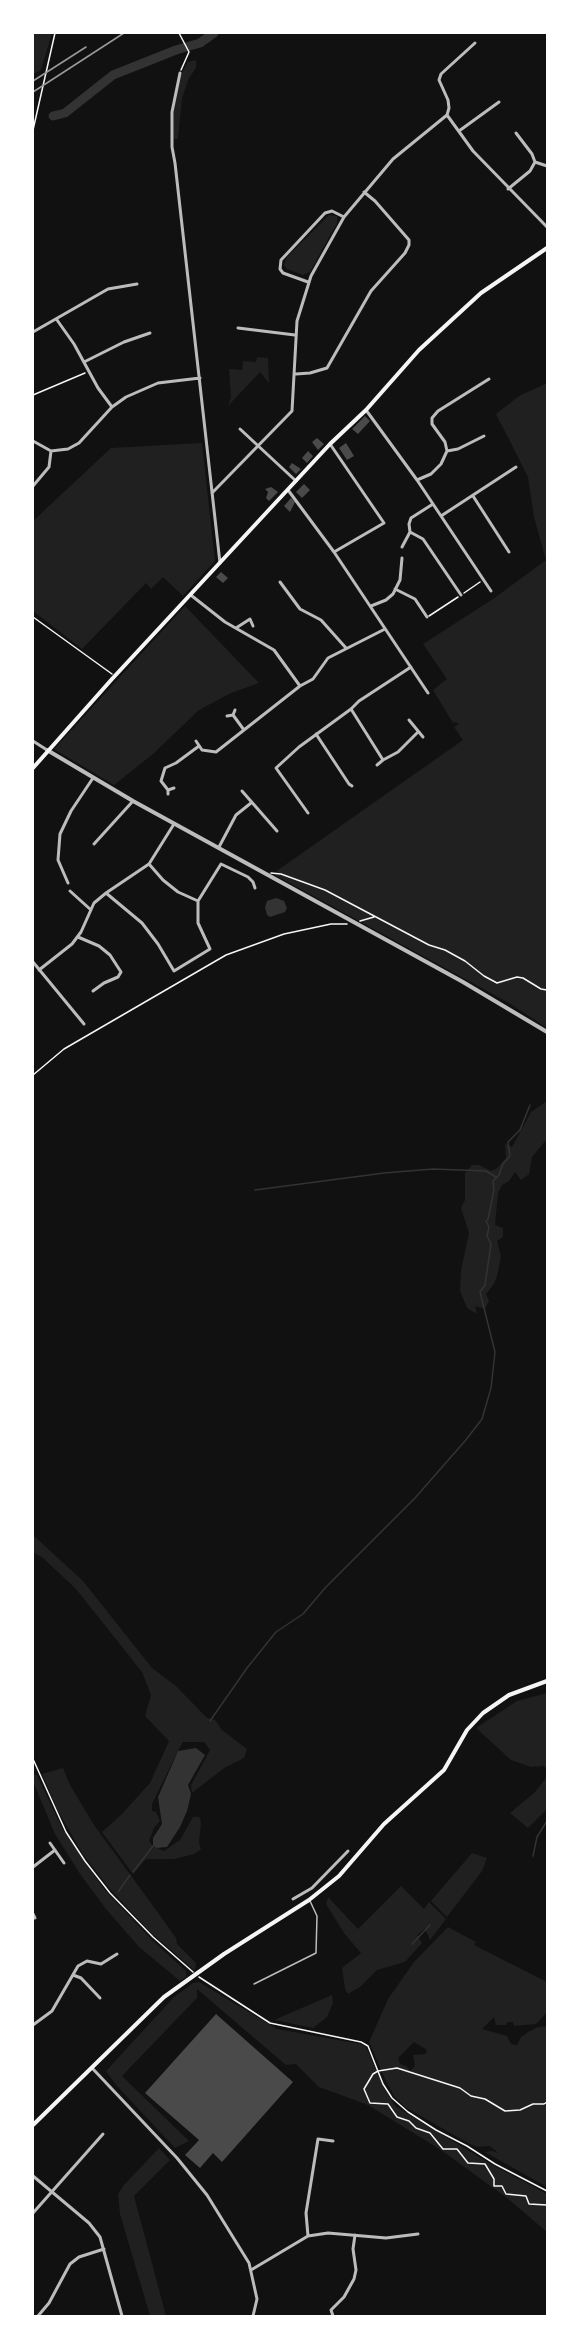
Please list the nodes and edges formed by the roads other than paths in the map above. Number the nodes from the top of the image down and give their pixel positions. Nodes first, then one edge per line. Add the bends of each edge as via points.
1 (475, 43) dead end
2 (180, 73) road end
3 (499, 102) dead end
4 (447, 115) junction
5 (459, 131) junction
6 (516, 133) dead end
7 (535, 162) junction
8 (547, 166) edge
9 (508, 189) junction
10 (364, 192) junction
11 (344, 217) junction
12 (547, 227) edge
13 (547, 248) edge
14 (308, 282) junction
15 (137, 284) dead end
16 (57, 320) junction
17 (238, 328) dead end
18 (33, 333) edge
19 (150, 333) dead end
20 (295, 335) junction
21 (84, 362) junction
22 (296, 374) junction
23 (200, 378) junction
24 (489, 379) dead end
25 (112, 407) junction
26 (366, 410) junction
27 (240, 429) dead end
28 (484, 436) dead end
29 (33, 441) edge
30 (330, 444) junction
31 (258, 446) junction
32 (51, 451) junction
33 (447, 451) junction
34 (516, 467) dead end
35 (417, 480) junction
36 (296, 481) junction
37 (33, 486) edge
38 (288, 490) junction
39 (212, 493) junction
40 (472, 496) junction
41 (433, 504) junction
42 (441, 516) junction
43 (410, 532) junction
44 (402, 547) dead end
45 (334, 552) junction
46 (509, 552) dead end
47 (402, 558) dead end
48 (220, 563) junction
49 (280, 582) dead end
50 (396, 590) junction
51 (491, 591) dead end
52 (461, 595) road end
53 (192, 596) junction
54 (371, 606) junction
55 (427, 617) road end
56 (253, 626) dead end
57 (236, 628) junction
58 (386, 628) junction
59 (346, 648) junction
60 (411, 667) junction
61 (300, 686) junction
62 (428, 693) dead end
63 (351, 709) junction
64 (235, 710) dead end
65 (233, 715) junction
66 (227, 716) dead end
67 (409, 720) dead end
68 (244, 730) junction
69 (418, 732) junction
70 (316, 734) junction
71 (423, 737) dead end
72 (33, 741) edge
73 (196, 741) dead end
74 (199, 746) junction
75 (47, 750) junction
76 (383, 760) junction
77 (377, 765) dead end
78 (33, 768) edge
79 (93, 778) junction
80 (352, 786) dead end
81 (174, 788) dead end
82 (242, 792) dead end
83 (133, 801) junction
84 (251, 803) junction
85 (308, 813) dead end
86 (174, 824) junction
87 (277, 831) dead end
88 (94, 844) dead end
89 (219, 847) junction
90 (149, 864) junction
91 (68, 883) dead end
92 (255, 888) dead end
93 (70, 891) dead end
94 (106, 893) junction
95 (198, 901) junction
96 (91, 910) junction
97 (78, 937) junction
98 (33, 962) edge
99 (39, 970) junction
100 (93, 990) dead end
101 (84, 1024) dead end
102 (547, 1032) edge
103 (547, 1681) edge
104 (50, 1843) dead end
105 (55, 1850) junction
106 (348, 1851) dead end
107 (64, 1863) dead end
108 (33, 1867) edge
109 (322, 1878) junction
110 (328, 1886) junction
111 (293, 1899) dead end
112 (309, 1900) junction
113 (33, 1914) edge
114 (35, 1918) dead end
115 (117, 1954) dead end
116 (73, 1975) junction
117 (254, 1984) dead end
118 (100, 1998) dead end
119 (33, 2025) edge
120 (93, 2069) junction
121 (33, 2125) edge
122 (103, 2134) dead end
123 (333, 2141) dead end
124 (33, 2176) edge
125 (51, 2192) junction
126 (33, 2213) edge
127 (418, 2234) dead end
128 (355, 2235) junction
129 (308, 2236) junction
130 (104, 2249) junction
131 (251, 2270) junction
132 (35, 2315) edge
133 (122, 2316) edge
134 (253, 2316) edge
135 (333, 2316) edge

1 - 4 street via 441,74 448,100
2 - 23 street via 172,112 172,147
3 - 5 street
4 - 5 street
4 - 10 street via 393,159
5 - 9 street
6 - 7 street
7 - 8 street
7 - 9 street
9 - 12 street
10 - 11 street
10 - 22 street via 409,240 409,245 371,291 327,368
11 - 14 street
11 - 14 street via 332,211 325,213 281,261 283,273
13 - 26 main road via 463,308
14 - 20 street
15 - 16 street via 108,289
16 - 18 street
16 - 21 street
17 - 20 street
19 - 21 street
20 - 22 street
21 - 25 street
22 - 31 street via 292,411
23 - 25 street via 158,383
23 - 39 street
24 - 33 street via 432,418
25 - 32 street via 74,446
26 - 30 main road
26 - 35 street
27 - 31 street
28 - 33 street
29 - 32 street
30 - 36 main road
30 - 45 street via 384,523
31 - 36 street
31 - 39 street
32 - 37 street via 49,467
33 - 35 street via 436,469
34 - 40 street
35 - 41 street
36 - 38 main road
38 - 45 street
38 - 48 main road
39 - 48 street
40 - 42 street
40 - 46 street
41 - 42 street
41 - 43 street via 411,518
42 - 51 street
43 - 44 street
43 - 52 street via 423,539
45 - 54 street
47 - 50 street
48 - 53 main road
49 - 59 street via 300,609 321,620
50 - 54 street via 386,600
50 - 55 street via 415,599
53 - 57 street
53 - 75 main road
54 - 58 street
56 - 57 street via 250,619
57 - 61 street via 274,650
58 - 59 street
58 - 60 street
59 - 61 street via 328,658 313,679
60 - 62 street
60 - 63 street
61 - 68 street
63 - 70 street
63 - 76 street
64 - 65 street
65 - 66 street
65 - 68 street
67 - 69 street
68 - 74 street via 216,752
69 - 71 street
69 - 76 street via 398,752
70 - 80 street
70 - 85 street via 276,768
72 - 75 street
73 - 74 street
74 - 81 street via 165,768 161,781 168,792
75 - 78 main road
75 - 79 street
76 - 77 street
79 - 83 street
79 - 91 street via 60,834 58,860
82 - 84 street
83 - 86 street
83 - 88 street
84 - 87 street
84 - 89 street via 236,815
86 - 89 street
86 - 90 street
89 - 102 street
90 - 94 street
90 - 95 street via 178,892
92 - 95 street via 251,879 221,864
93 - 96 street
94 - 95 street via 142,923 174,971 210,949 198,923
94 - 96 street
96 - 97 street
97 - 99 street
97 - 100 street via 99,946 121,972
98 - 99 street
99 - 101 street
103 - 110 main road via 509,1695 483,1713 467,1730 444,1770 384,1824
104 - 105 street
105 - 107 street
105 - 108 street
106 - 109 street
109 - 110 street
109 - 111 street
110 - 112 main road
112 - 117 lane via 317,1916 316,1953
112 - 120 main road via 164,1997
113 - 114 street
115 - 116 street via 101,1964 87,1961
116 - 118 street
116 - 119 street via 52,2011
120 - 121 main road
120 - 131 street via 207,2195
122 - 125 street
123 - 129 street via 318,2139 306,2213
124 - 125 street
125 - 126 street
125 - 130 street via 89,2223
127 - 128 street via 386,2238
128 - 129 street via 328,2232
128 - 135 street via 354,2280 331,2310
129 - 131 street
130 - 132 street via 70,2264 49,2304
130 - 133 street
131 - 134 street via 257,2299

